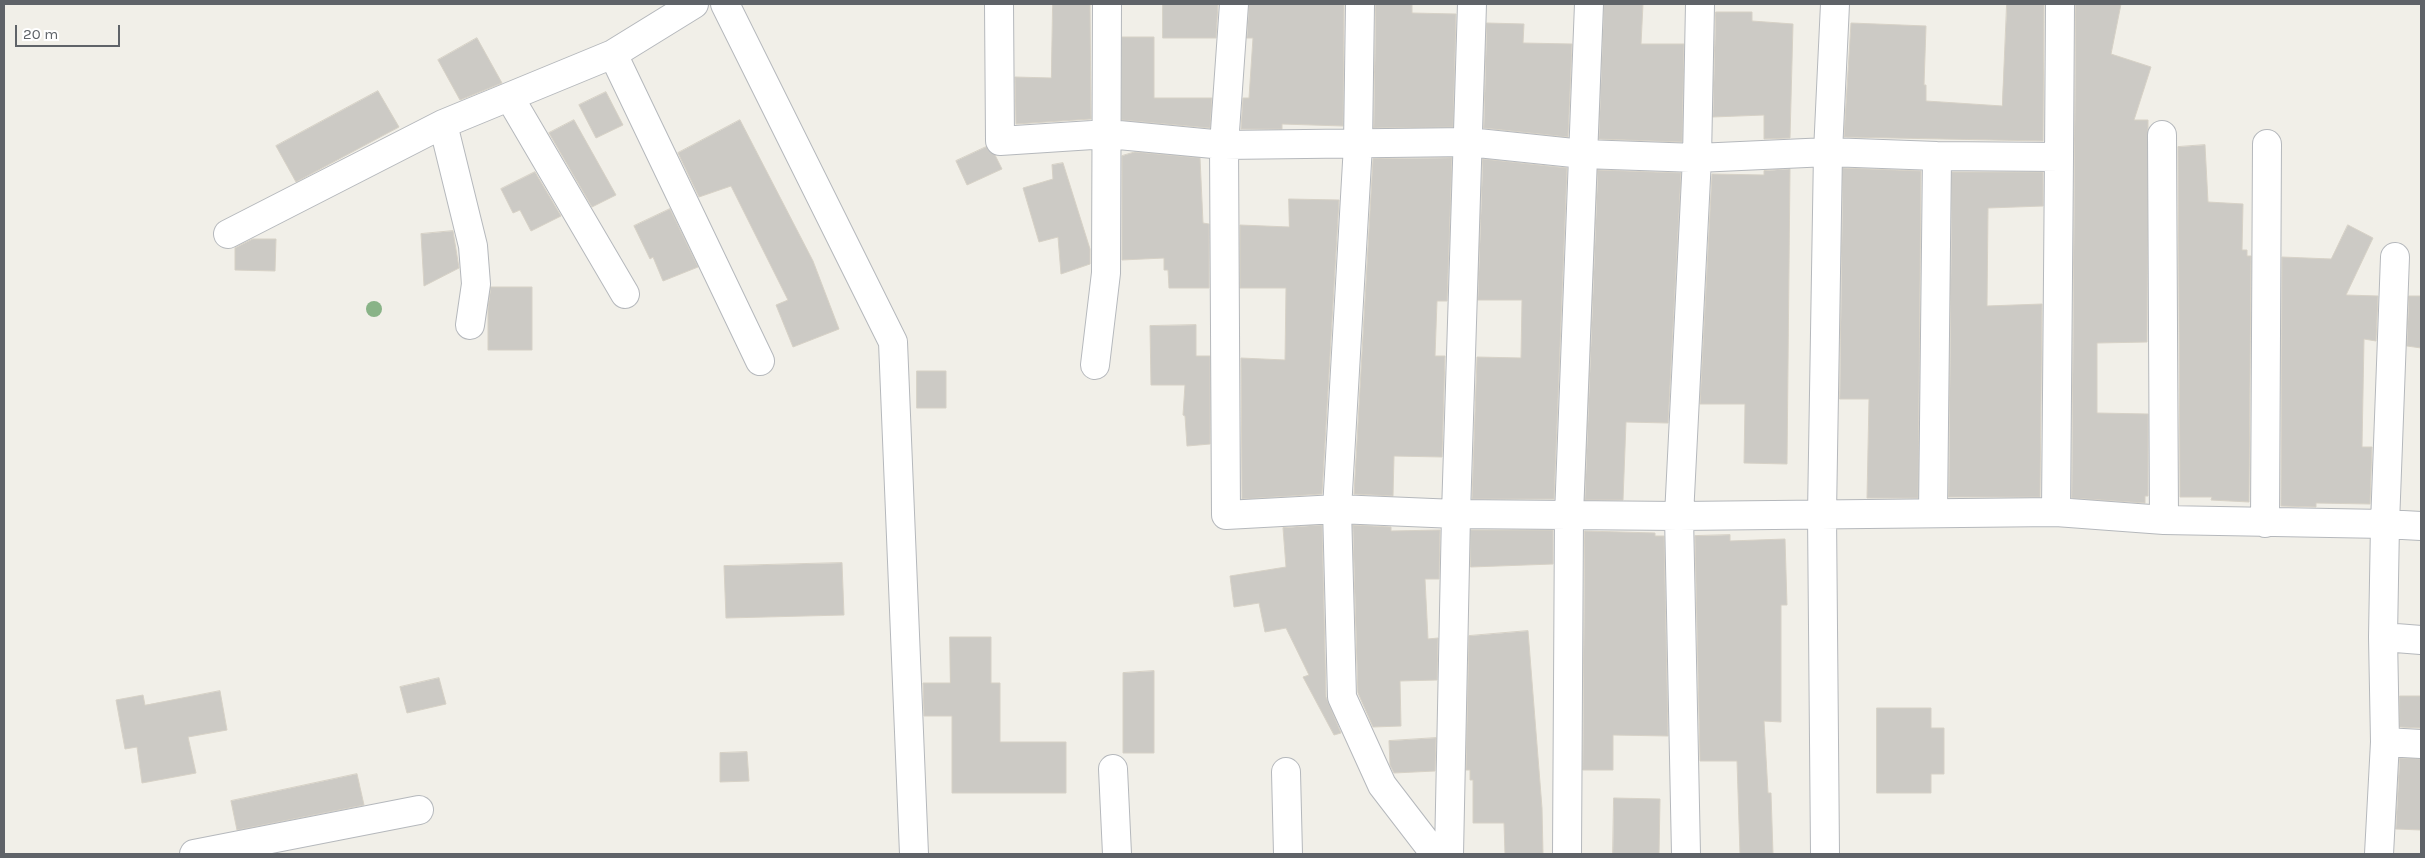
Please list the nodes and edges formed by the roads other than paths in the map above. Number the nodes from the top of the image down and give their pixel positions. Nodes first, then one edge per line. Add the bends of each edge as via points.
1 (694, 4) edge
2 (725, 4) edge
3 (999, 4) edge
4 (1107, 4) edge
5 (1234, 4) edge
6 (1360, 4) edge
7 (1472, 4) edge
8 (1589, 4) edge
9 (1700, 4) edge
10 (1834, 4) edge
11 (2060, 4) edge
12 (613, 54) junction
13 (510, 98) junction
14 (443, 124) junction
15 (1108, 134) junction
16 (2162, 135) dead end
17 (1468, 142) junction
18 (2267, 144) dead end
19 (1224, 145) junction
20 (1358, 145) junction
21 (1828, 152) junction
22 (1583, 154) junction
23 (1937, 156) junction
24 (2058, 157) junction
25 (1697, 158) junction
26 (228, 234) dead end
27 (2395, 257) dead end
28 (625, 294) dead end
29 (470, 325) dead end
30 (760, 361) dead end
31 (1095, 366) dead end
32 (1337, 509) junction
33 (2056, 512) junction
34 (1933, 513) junction
35 (1456, 514) junction
36 (1822, 514) junction
37 (1569, 515) junction
38 (1679, 516) junction
39 (2164, 520) junction
40 (2265, 523) junction
41 (2385, 524) junction
42 (2421, 526) edge
43 (2383, 637) junction
44 (2421, 640) edge
45 (2385, 742) junction
46 (2421, 744) edge
47 (1113, 769) dead end
48 (1286, 772) dead end
49 (418, 810) dead end
50 (194, 854) edge
51 (914, 854) edge
52 (1117, 854) edge
53 (1288, 854) edge
54 (1434, 854) edge
55 (1449, 854) edge
56 (1567, 854) edge
57 (1686, 854) edge
58 (1825, 854) edge
59 (2379, 854) edge

1 - 12 street
2 - 51 street via 893,342
3 - 15 street via 1000,141
4 - 15 street
5 - 19 street
6 - 20 street
7 - 17 street
8 - 22 street
9 - 25 street
10 - 21 street
11 - 24 street
12 - 13 street
12 - 30 street
13 - 14 street
13 - 28 street
14 - 26 street
14 - 29 street via 474,246 476,284
15 - 19 street
15 - 31 street via 1106,273
16 - 39 street
17 - 20 street
17 - 22 street
17 - 35 street
18 - 40 street
19 - 20 street
19 - 32 street via 1226,515
20 - 32 street
21 - 23 street
21 - 25 street
21 - 36 street
22 - 25 street
22 - 37 street
23 - 24 street
23 - 34 street
24 - 33 street
25 - 38 street
27 - 41 street
32 - 35 street
32 - 54 street via 1342,697 1382,785
33 - 34 street
33 - 39 street
34 - 36 street
35 - 37 street
35 - 55 street
36 - 38 street
36 - 58 street
37 - 38 street
37 - 56 street
38 - 57 street
39 - 40 street
40 - 41 street
41 - 42 street
41 - 43 street
43 - 44 street
43 - 45 street
45 - 46 street
45 - 59 street
47 - 52 street
48 - 53 street
49 - 50 street

